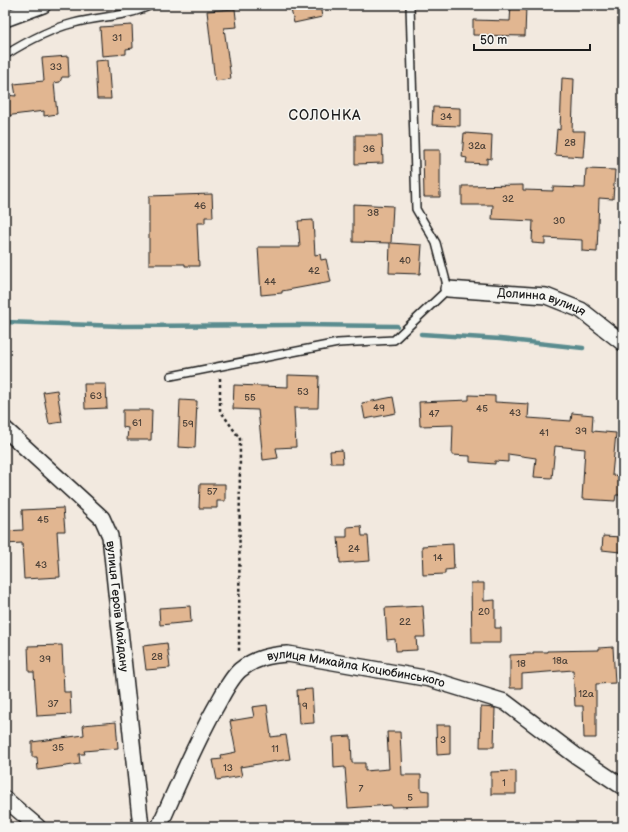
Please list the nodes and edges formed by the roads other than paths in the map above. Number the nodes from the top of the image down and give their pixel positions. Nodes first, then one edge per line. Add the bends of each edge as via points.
1 (43, 5) edge
2 (151, 5) edge
3 (410, 5) edge
4 (5, 19) edge
5 (5, 55) edge
6 (448, 289) junction
7 (623, 343) edge
8 (171, 376) dead end
9 (5, 429) edge
10 (623, 787) edge
11 (5, 799) edge
12 (38, 827) edge
13 (141, 827) edge
14 (159, 827) edge

1 - 4 street
2 - 5 lane via 137,12 73,23 26,42
3 - 6 lane via 416,209 436,243
6 - 7 street, Долинна вулиця via 546,296 581,310
6 - 8 lane via 394,340 338,343
9 - 13 street, вулиця Героїв Майдану via 102,518 110,536
10 - 14 street, вулиця Михайла Коцюбинського via 575,755 505,702 430,679 288,654 269,655 252,661 239,671 228,685 205,726
11 - 12 street

